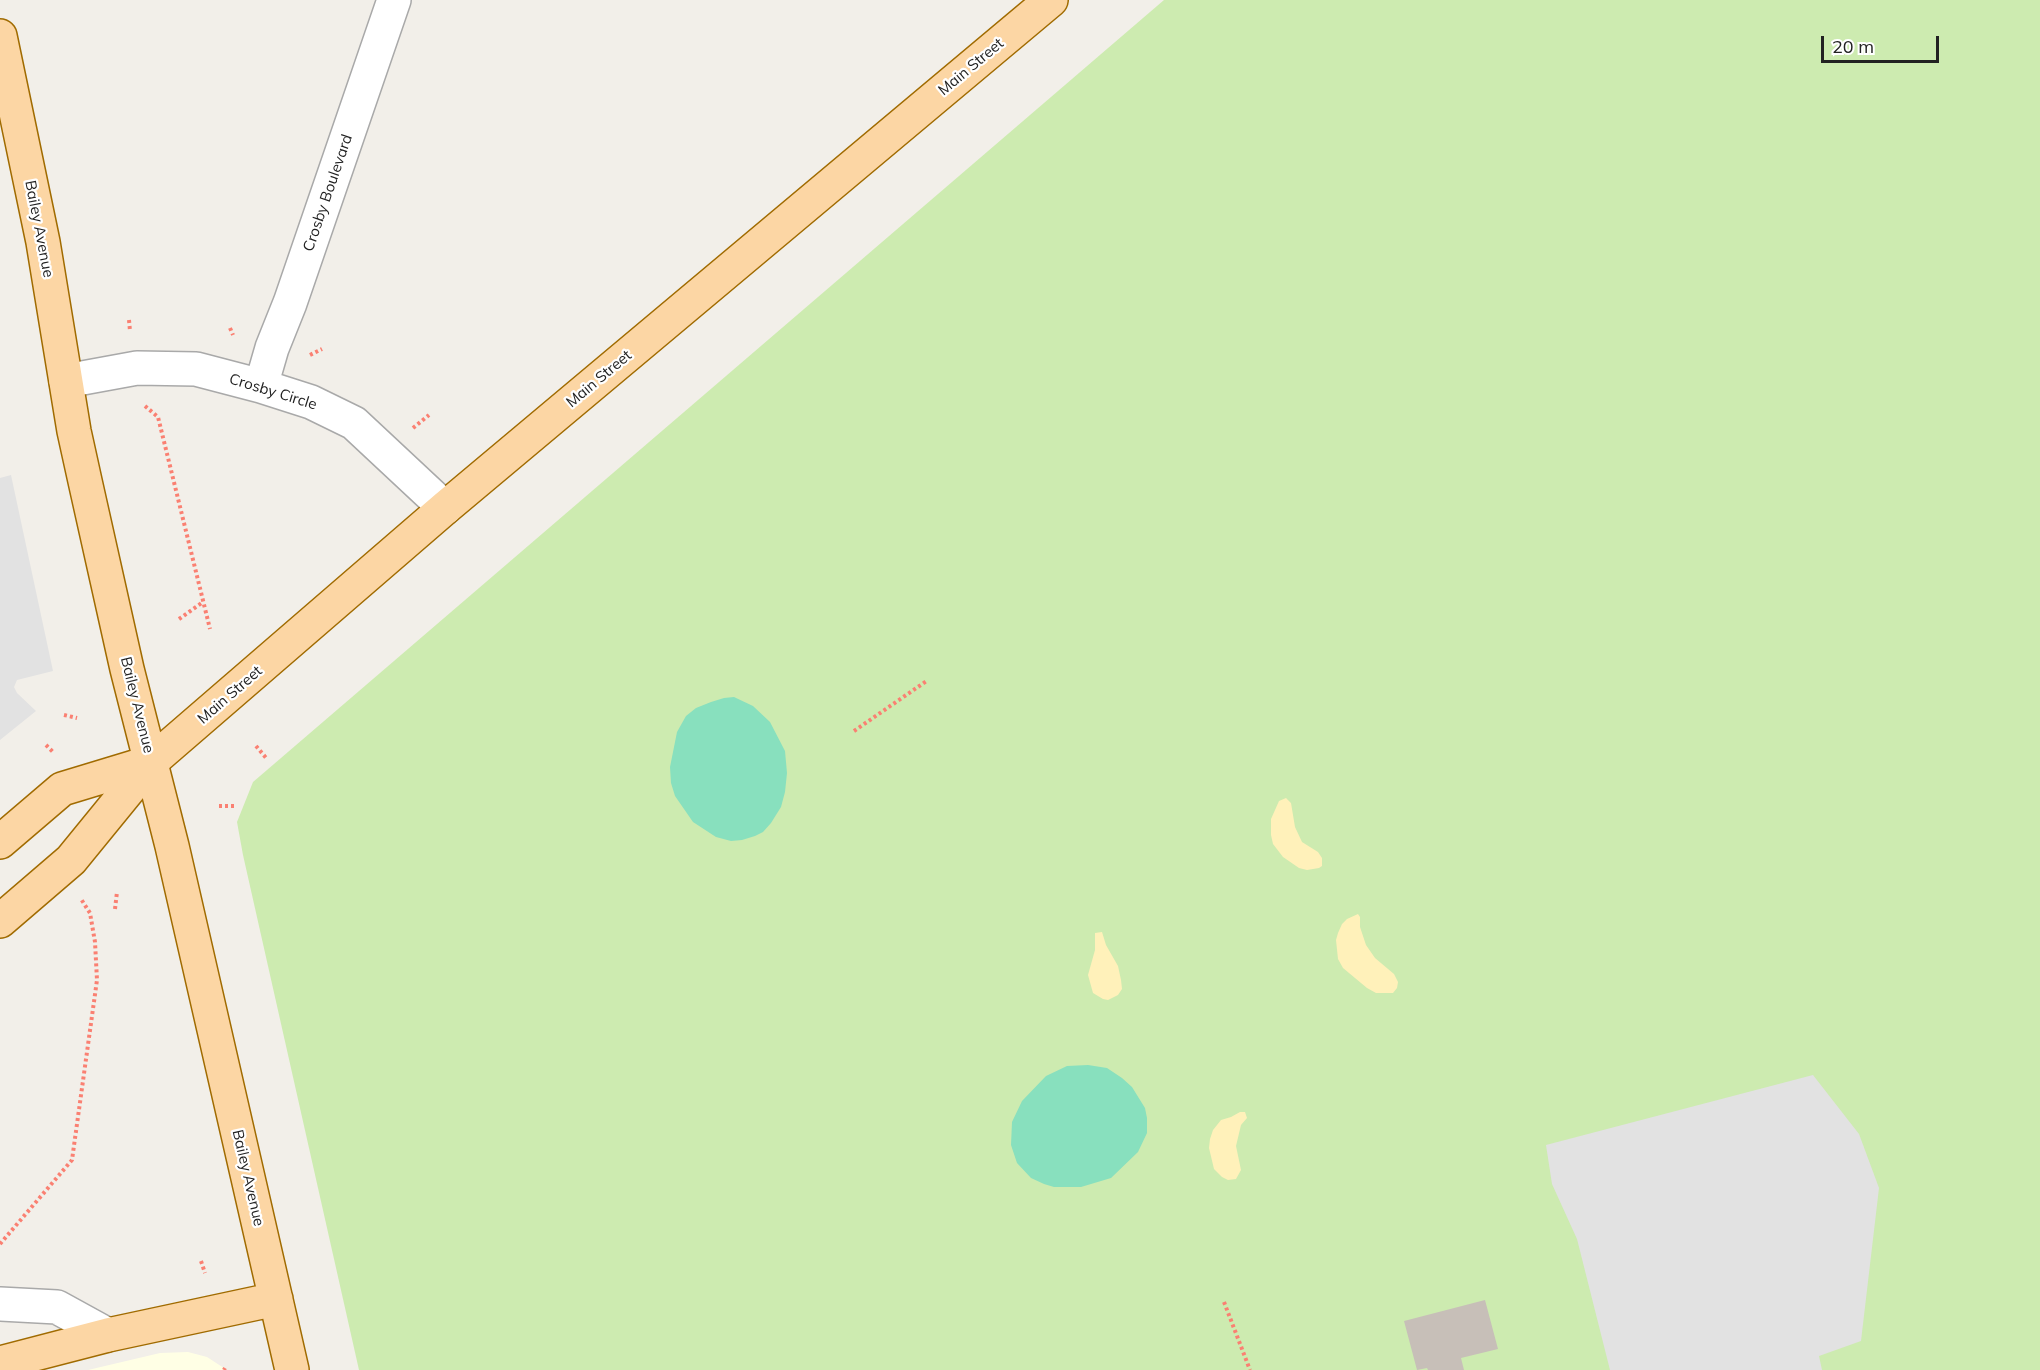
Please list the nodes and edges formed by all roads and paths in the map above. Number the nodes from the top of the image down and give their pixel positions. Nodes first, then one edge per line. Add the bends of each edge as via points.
1 (394, 0) edge
2 (1051, 0) edge
3 (0, 36) edge
4 (230, 328) dead end
5 (233, 335) dead end
6 (322, 349) dead end
7 (304, 358) dead end
8 (66, 381) junction
9 (261, 386) junction
10 (145, 406) dead end
11 (429, 416) dead end
12 (411, 431) dead end
13 (445, 508) junction
14 (203, 602) junction
15 (179, 619) dead end
16 (210, 629) dead end
17 (928, 680) dead end
18 (64, 715) dead end
19 (77, 718) dead end
20 (855, 731) dead end
21 (256, 746) dead end
22 (267, 759) dead end
23 (151, 762) junction
24 (219, 806) dead end
25 (235, 806) dead end
26 (0, 842) edge
27 (75, 890) dead end
28 (117, 892) dead end
29 (115, 909) dead end
30 (0, 921) edge
31 (0, 1244) edge
32 (201, 1261) dead end
33 (205, 1273) dead end
34 (276, 1299) junction
35 (1224, 1302) dead end
36 (0, 1304) edge
37 (108, 1335) junction
38 (0, 1363) edge
39 (292, 1370) edge
40 (1250, 1370) edge

1 - 9 street, Crosby Boulevard
2 - 13 main road, Main Street
3 - 8 main road, Bailey Avenue via 43,242
4 - 5 path
6 - 7 path
8 - 9 street, Crosby Circle via 137,369 196,369
8 - 23 main road, Bailey Avenue via 85,481
9 - 13 street, Crosby Circle via 311,402 354,423
10 - 14 path via 158,417
11 - 12 path
13 - 23 main road, Main Street
14 - 15 path
14 - 16 path
17 - 20 path
18 - 19 path
21 - 22 path
23 - 26 main road, Main Street via 62,789
23 - 30 main road, Main Street via 71,860
23 - 34 main road, Bailey Avenue
24 - 25 path
27 - 31 path via 90,913 97,980 72,1160
28 - 29 path
32 - 33 path
34 - 37 main road
34 - 39 main road, Bailey Avenue
35 - 40 path
36 - 37 street via 57,1307
37 - 38 main road

